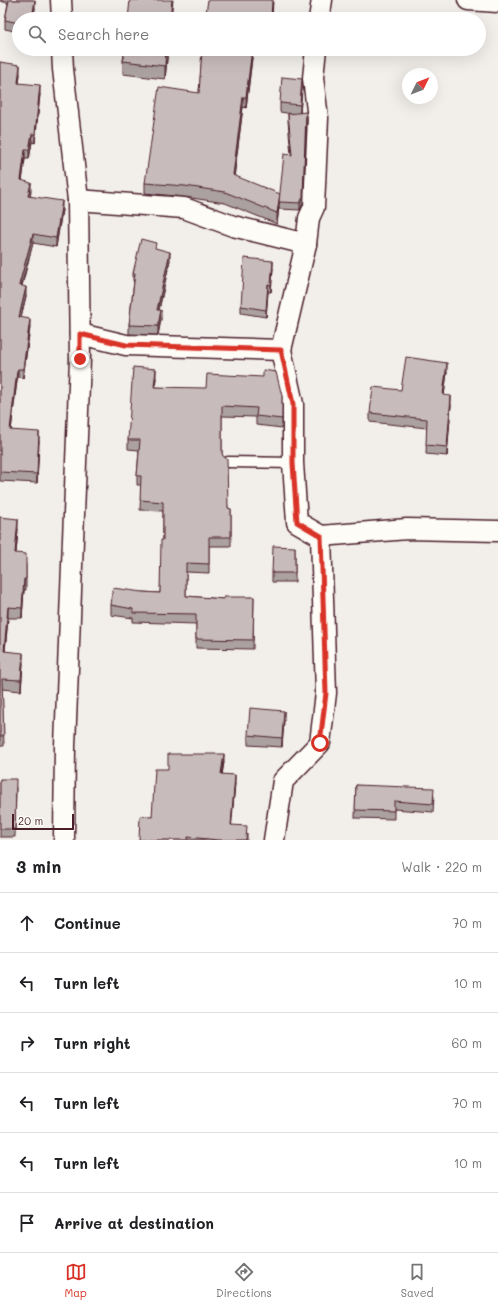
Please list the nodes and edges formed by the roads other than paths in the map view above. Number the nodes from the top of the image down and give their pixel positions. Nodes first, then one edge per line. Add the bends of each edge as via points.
1 (62, 0) edge
2 (322, 0) edge
3 (468, 0) edge
4 (498, 2) edge
5 (62, 12) edge
6 (320, 12) edge
7 (62, 56) edge
8 (315, 56) edge
9 (78, 200) junction
10 (306, 244) junction
11 (80, 334) junction
12 (281, 350) junction
13 (228, 462) edge
14 (293, 463) junction
15 (498, 531) edge
16 (321, 536) junction
17 (64, 840) edge
18 (274, 840) edge

1 - 5 street
2 - 6 street
3 - 4 street
7 - 9 street
8 - 10 street via 313,78 318,118 314,207
9 - 10 street via 184,208 233,226
9 - 11 street
10 - 12 street
11 - 12 street via 126,345
11 - 17 street
12 - 14 street via 293,404
13 - 14 lane
14 - 16 street via 297,522
15 - 16 street via 407,529
16 - 18 street via 326,693 320,743 283,781

